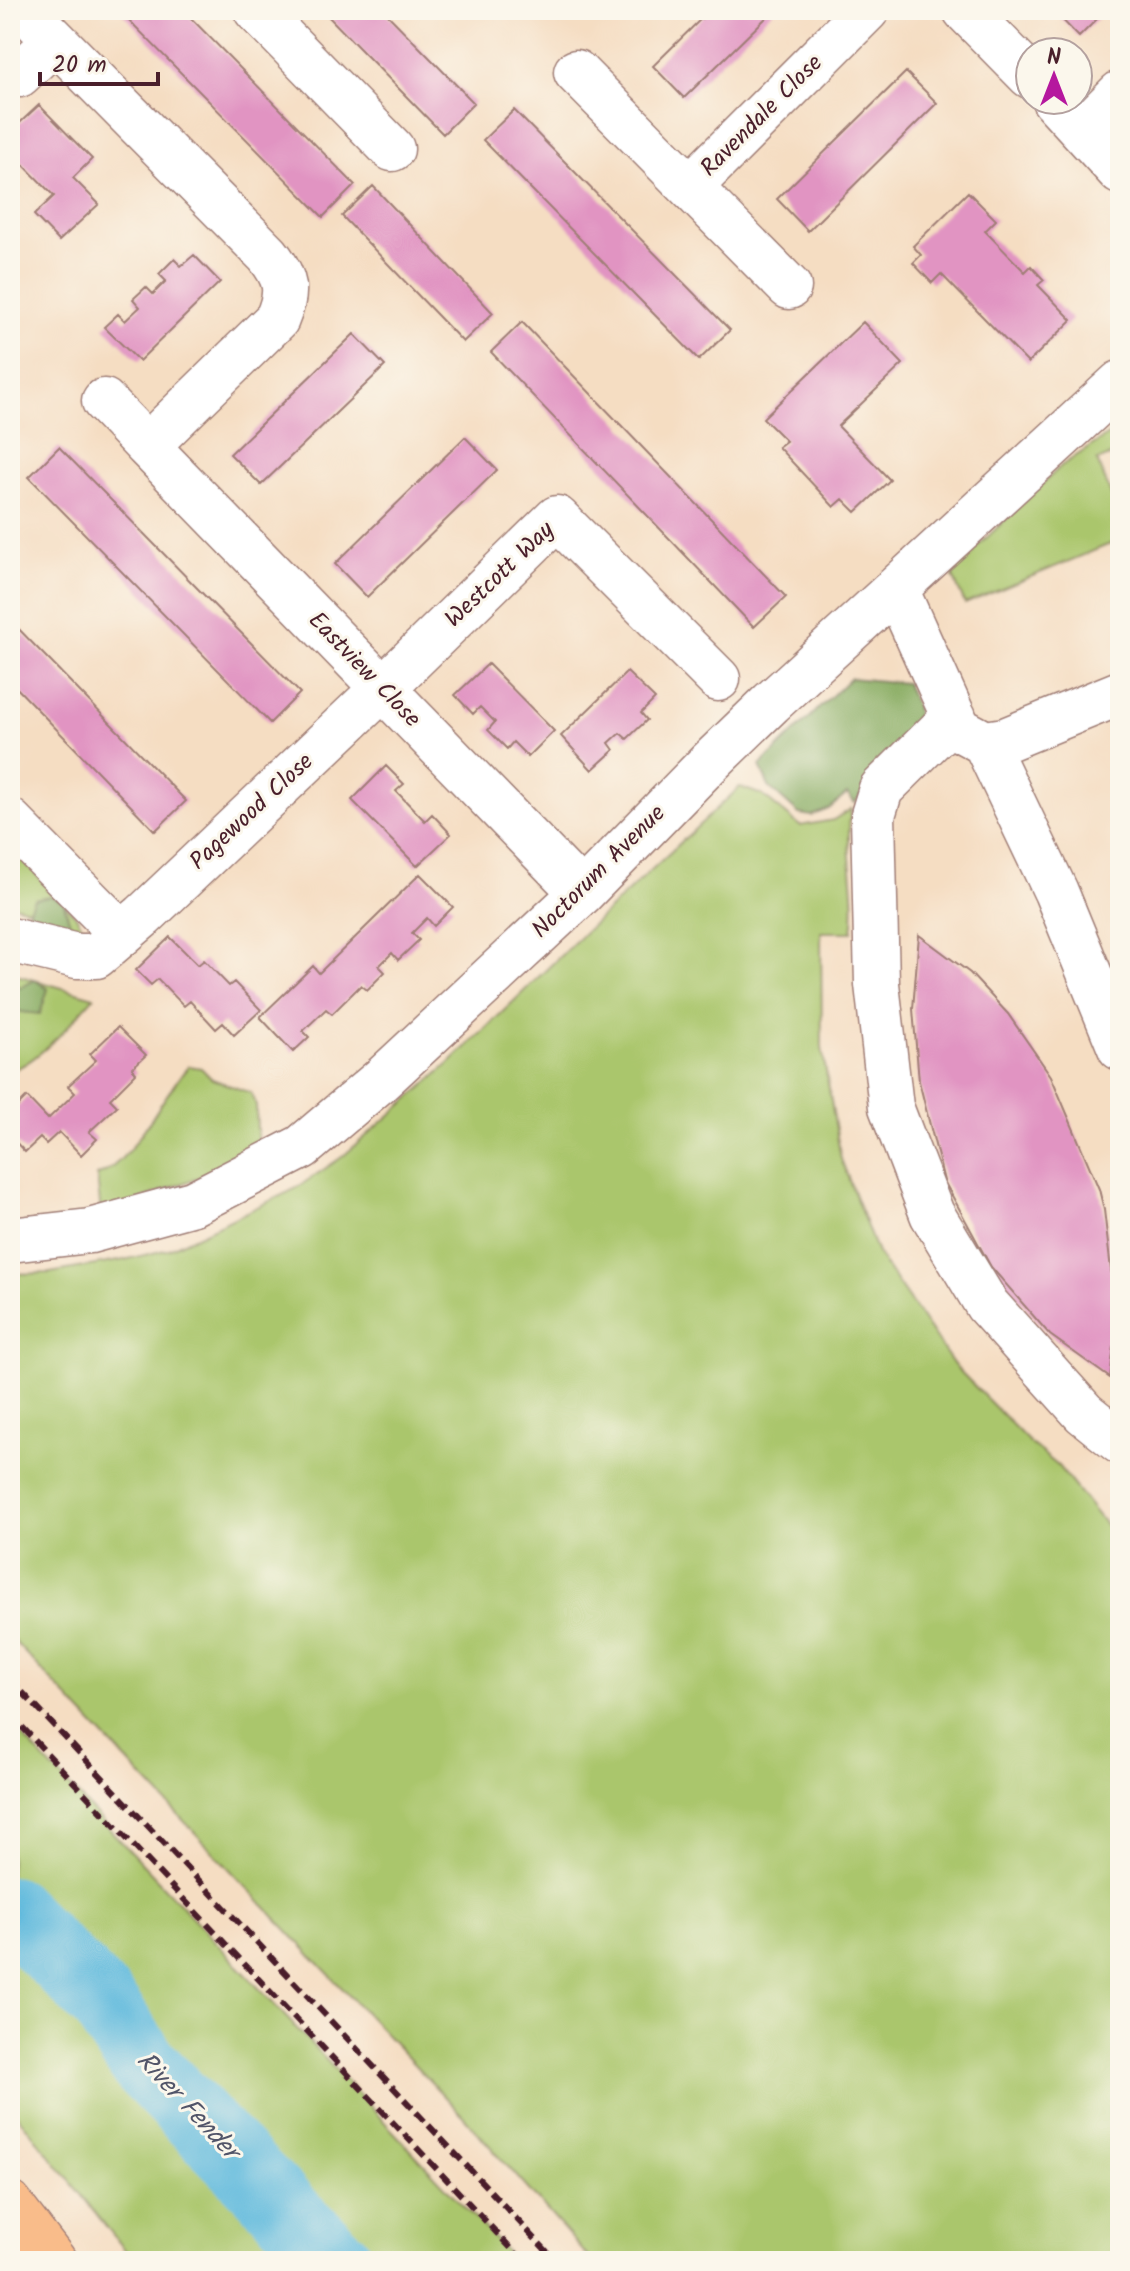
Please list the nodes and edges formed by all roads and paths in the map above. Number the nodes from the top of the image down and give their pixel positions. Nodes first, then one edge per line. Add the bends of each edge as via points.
1 (25, 10) edge
2 (256, 10) edge
3 (867, 10) edge
4 (965, 10) edge
5 (55, 41) junction
6 (1014, 60) edge
7 (576, 72) dead end
8 (19, 75) dead end
9 (1120, 93) edge
10 (1094, 104) edge
11 (1069, 116) edge
12 (392, 149) dead end
13 (1120, 172) edge
14 (690, 187) junction
15 (789, 287) dead end
16 (1120, 383) edge
17 (104, 401) dead end
18 (147, 446) junction
19 (896, 589) junction
20 (718, 679) dead end
21 (382, 689) junction
22 (1120, 693) edge
23 (970, 730) junction
24 (10, 821) edge
25 (582, 893) junction
26 (122, 934) junction
27 (10, 940) edge
28 (1120, 1048) edge
29 (10, 1240) edge
30 (1120, 1442) edge
31 (10, 2204) edge
32 (54, 2261) edge

1 - 5 street
2 - 12 street
3 - 14 street, Ravendale Close
4 - 6 street
5 - 8 street
5 - 18 street via 282,273 285,289 277,319
7 - 14 street, Ravendale Close
9 - 10 street
11 - 13 street
14 - 15 street, Ravendale Close
16 - 19 street, Noctorum Avenue
17 - 18 street, Eastview Close
18 - 21 street, Eastview Close
19 - 23 street
19 - 25 street, Noctorum Avenue via 708,764
20 - 21 street, Westcott Way via 557,518
21 - 25 street, Eastview Close
21 - 26 street, Pagewood Close
22 - 23 street via 1005,740
23 - 28 street via 1056,892
23 - 30 street via 881,789 873,815 877,984 891,1107 932,1214 987,1305 1084,1413
24 - 26 street
25 - 29 street, Noctorum Avenue via 302,1147 193,1203 90,1231
26 - 27 street, Pagewood Close via 96,956
31 - 32 highway

